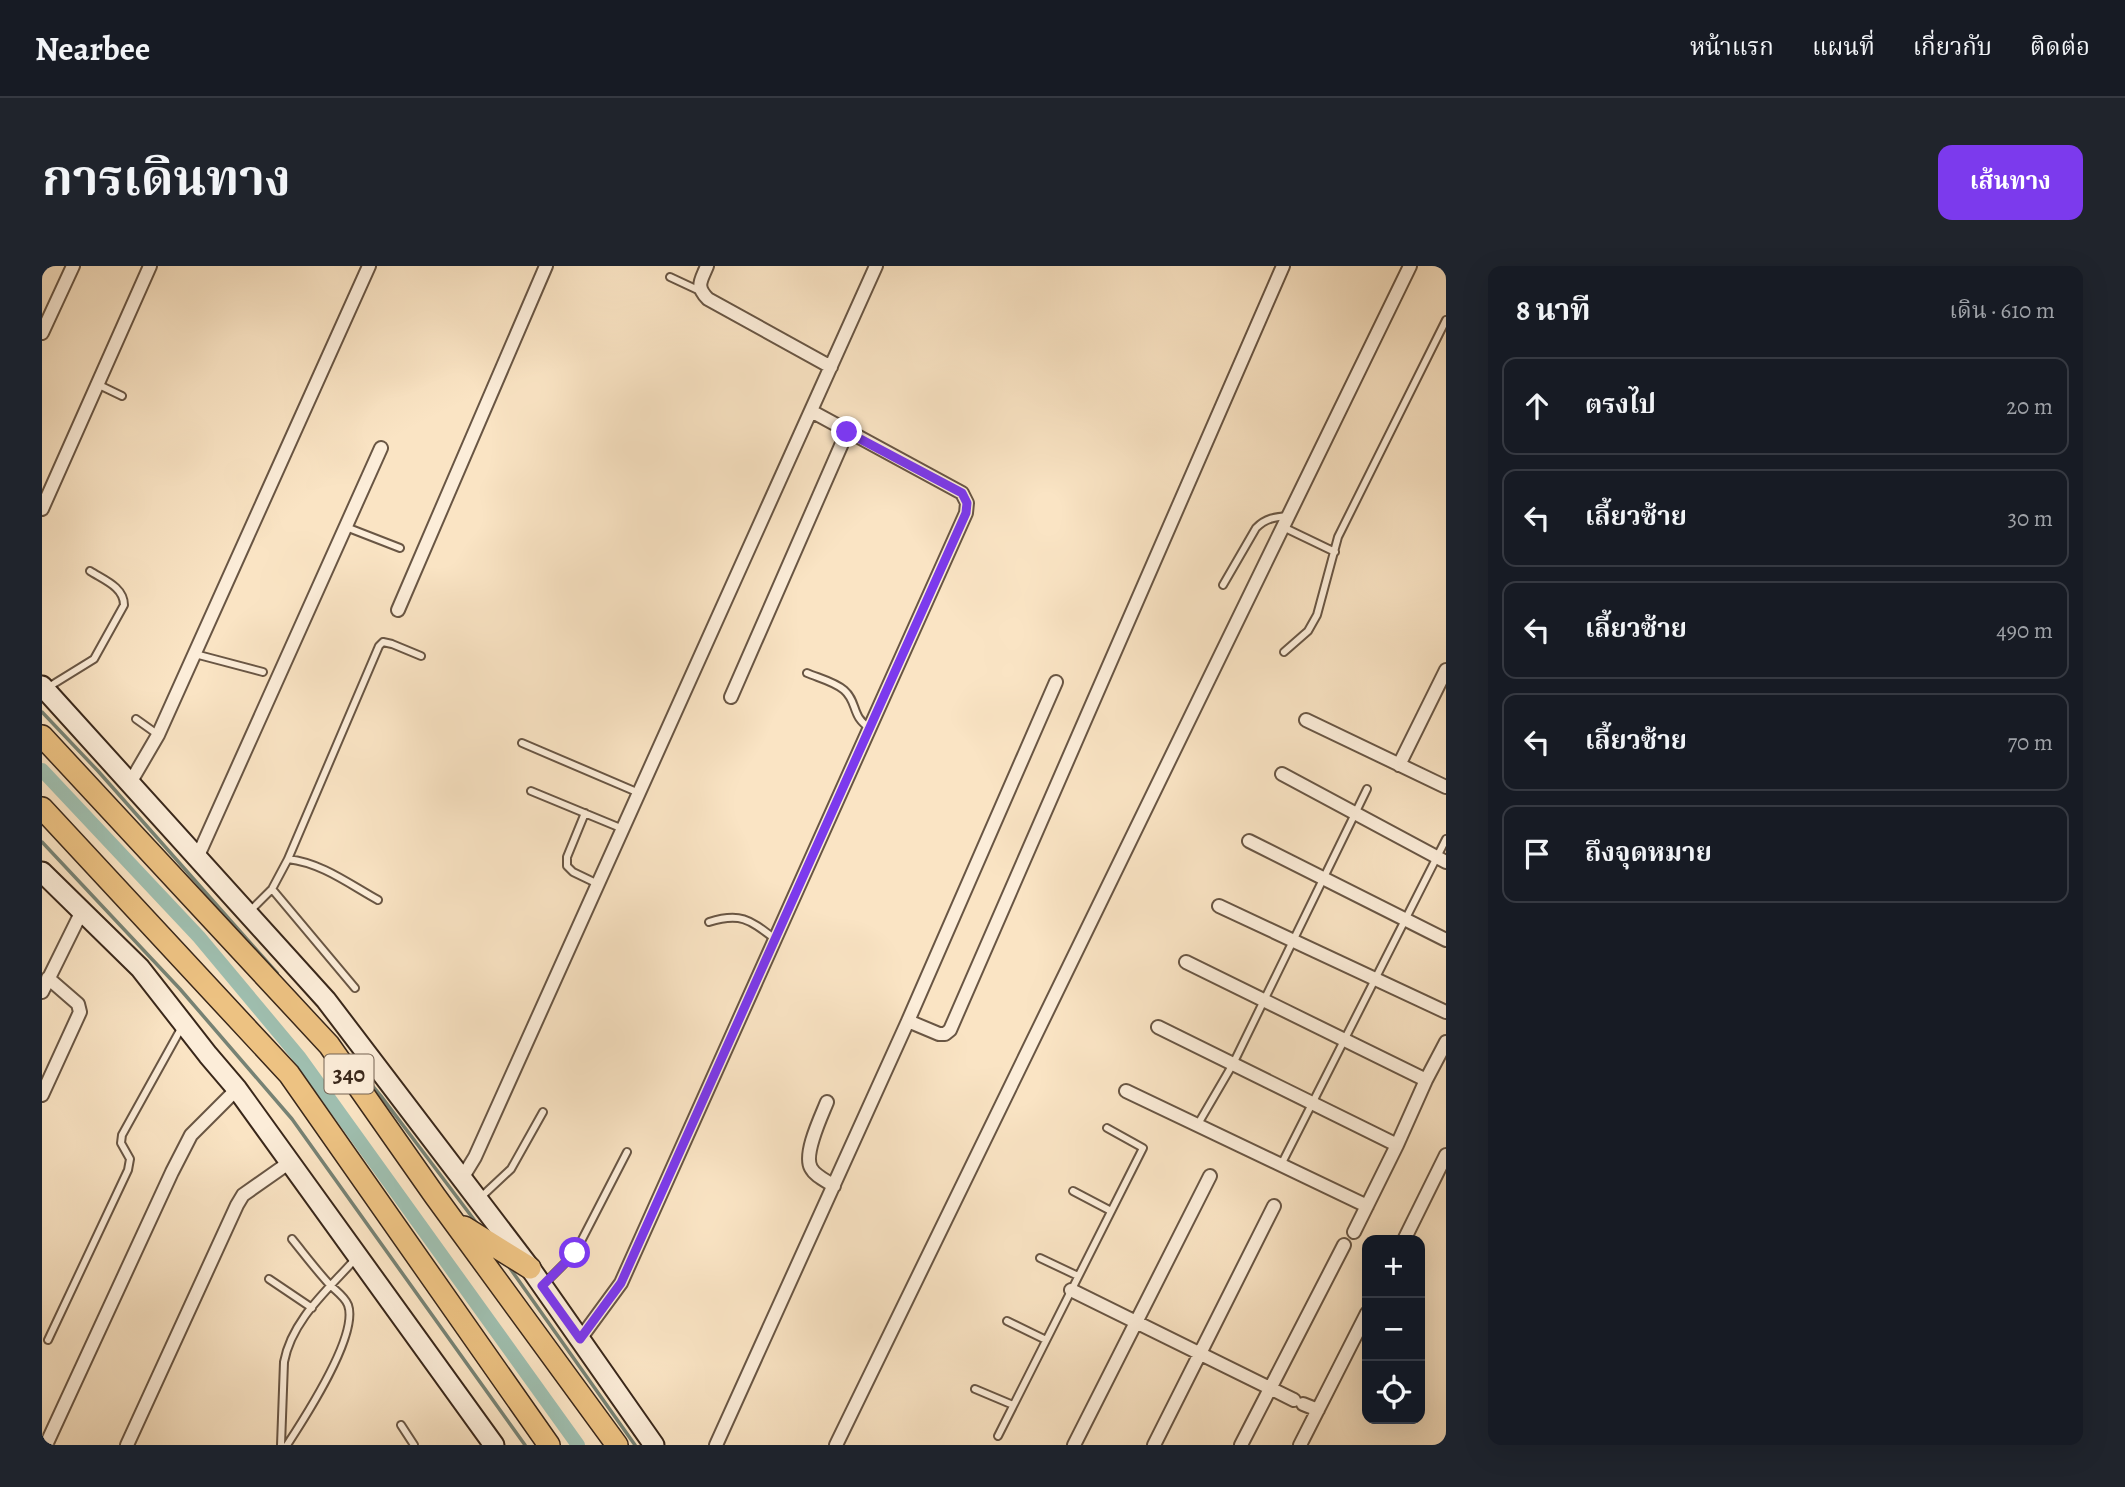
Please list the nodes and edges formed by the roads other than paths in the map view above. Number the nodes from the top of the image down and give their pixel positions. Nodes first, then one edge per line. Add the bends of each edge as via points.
1 (73, 266) edge
2 (150, 266) edge
3 (369, 266) edge
4 (546, 266) edge
5 (707, 266) edge
6 (876, 266) edge
7 (1283, 266) edge
8 (1409, 266) edge
9 (670, 277) dead end
10 (700, 291) junction
11 (1446, 320) edge
12 (42, 333) edge
13 (831, 367) junction
14 (97, 384) junction
15 (122, 396) dead end
16 (811, 411) junction
17 (847, 432) junction
18 (381, 448) dead end
19 (42, 509) edge
20 (1286, 521) junction
21 (346, 527) junction
22 (400, 548) dead end
23 (1335, 552) junction
24 (90, 571) dead end
25 (1223, 585) dead end
26 (398, 610) dead end
27 (1284, 652) dead end
28 (195, 654) junction
29 (421, 656) dead end
30 (1446, 670) edge
31 (263, 672) dead end
32 (807, 673) dead end
33 (1056, 682) dead end
34 (44, 688) edge
35 (731, 697) dead end
36 (136, 719) dead end
37 (1306, 720) dead end
38 (870, 728) junction
39 (158, 735) junction
40 (42, 736) edge
41 (522, 743) dead end
42 (1399, 765) junction
43 (1282, 774) dead end
44 (130, 783) junction
45 (1446, 787) edge
46 (1367, 789) dead end
47 (531, 791) dead end
48 (639, 793) junction
49 (42, 808) edge
50 (585, 813) junction
51 (1356, 813) junction
52 (623, 829) junction
53 (1446, 839) edge
54 (1249, 841) dead end
55 (197, 858) junction
56 (288, 859) junction
57 (1442, 860) edge
58 (42, 872) edge
59 (1323, 878) junction
60 (598, 884) junction
61 (272, 889) junction
62 (378, 900) dead end
63 (1219, 906) dead end
64 (82, 911) junction
65 (248, 914) junction
66 (1404, 919) junction
67 (709, 922) dead end
68 (775, 939) junction
69 (1446, 940) edge
70 (1294, 941) junction
71 (1186, 962) dead end
72 (1375, 979) junction
73 (44, 988) edge
74 (355, 988) dead end
75 (1265, 1001) junction
76 (1446, 1012) edge
77 (908, 1021) junction
78 (184, 1023) junction
79 (1158, 1027) dead end
80 (1344, 1040) junction
81 (1443, 1053) edge
82 (1233, 1064) junction
83 (1426, 1080) junction
84 (237, 1089) junction
85 (1126, 1091) dead end
86 (42, 1096) edge
87 (827, 1102) dead end
88 (1312, 1104) junction
89 (543, 1112) dead end
90 (1197, 1125) junction
91 (1107, 1128) dead end
92 (1397, 1145) junction
93 (627, 1152) dead end
94 (1446, 1155) edge
95 (290, 1162) junction
96 (1281, 1166) junction
97 (464, 1175) dead end
98 (1210, 1176) dead end
99 (834, 1186) junction
100 (1073, 1191) dead end
101 (479, 1199) junction
102 (1274, 1206) dead end
103 (1367, 1206) junction
104 (1111, 1211) junction
105 (454, 1220) junction
106 (1354, 1232) dead end
107 (1406, 1235) edge
108 (292, 1240) dead end
109 (1344, 1245) dead end
110 (358, 1256) junction
111 (1040, 1258) dead end
112 (1078, 1276) junction
113 (536, 1277) junction
114 (269, 1279) dead end
115 (330, 1285) junction
116 (1071, 1290) junction
117 (312, 1308) junction
118 (1007, 1321) dead end
119 (1136, 1321) junction
120 (1362, 1323) edge
121 (580, 1339) junction
122 (47, 1340) dead end
123 (1046, 1340) junction
124 (1200, 1352) junction
125 (1270, 1388) junction
126 (975, 1389) dead end
127 (1013, 1405) junction
128 (1318, 1410) junction
129 (401, 1425) dead end
130 (998, 1436) dead end
131 (46, 1445) edge
132 (127, 1445) edge
133 (281, 1445) edge
134 (287, 1445) edge
135 (414, 1445) edge
136 (495, 1445) edge
137 (550, 1445) edge
138 (617, 1445) edge
139 (654, 1445) edge
140 (716, 1445) edge
141 (836, 1445) edge
142 (1074, 1445) edge
143 (1154, 1445) edge
144 (1241, 1445) edge
145 (1300, 1445) edge

1 - 12 street
2 - 14 street
3 - 28 street
4 - 26 street
5 - 10 street
6 - 13 street
7 - 77 street via 950,1030 939,1034
8 - 20 street
9 - 10 lane
10 - 13 street
11 - 23 lane via 1338,537
13 - 16 street
14 - 15 lane
14 - 19 street
16 - 17 street
16 - 48 street
17 - 35 street
17 - 38 street via 962,493 967,503
18 - 21 street
20 - 23 lane
20 - 25 lane via 1274,517 1256,528
20 - 141 street
21 - 22 lane
21 - 55 street
23 - 27 lane via 1317,615 1308,631
24 - 34 lane via 119,590 124,605 94,659
28 - 31 lane
28 - 39 street
29 - 56 lane via 392,644 379,646
30 - 42 street
32 - 38 lane via 846,692 857,718
33 - 77 street
34 - 44 main road, 340
36 - 39 lane
37 - 42 street
38 - 68 street
39 - 44 street
40 - 105 highway, 340 via 329,1045
41 - 48 lane
42 - 45 street
43 - 51 street
44 - 55 main road, 340
46 - 51 lane
47 - 50 lane
48 - 52 street
49 - 137 highway, 340 via 289,1074
50 - 52 lane
50 - 60 lane via 567,866
51 - 57 street
51 - 59 lane
52 - 60 street
53 - 57 lane
54 - 59 street
55 - 65 main road, 340
56 - 61 lane
56 - 62 lane via 321,867
57 - 66 lane
58 - 64 main road
59 - 66 street
59 - 70 lane
60 - 97 street
61 - 65 lane
61 - 74 lane
63 - 70 street
64 - 73 street
64 - 78 main road via 140,968
65 - 101 main road, 340 via 326,1000
66 - 69 street
66 - 72 lane
67 - 68 lane via 738,917
68 - 121 street via 621,1283
70 - 72 street
70 - 75 lane
71 - 75 street
72 - 76 street
72 - 80 lane
73 - 86 street via 78,1004 80,1012
75 - 80 street
75 - 82 lane
77 - 99 street
78 - 84 main road
78 - 122 lane via 122,1135 130,1159 128,1170
79 - 82 street
80 - 83 street
80 - 88 lane
81 - 83 street
82 - 88 street
82 - 90 lane
83 - 92 street
84 - 95 main road
84 - 131 street via 191,1135
85 - 90 street
87 - 99 street via 809,1160 815,1173
88 - 92 street
88 - 96 lane
89 - 101 lane via 511,1169
90 - 96 street
91 - 104 lane via 1143,1148
92 - 103 street
93 - 113 lane via 575,1253
94 - 107 street
95 - 110 main road
95 - 132 street via 243,1195 237,1205
96 - 103 street
98 - 119 street
99 - 140 street
100 - 104 lane
101 - 113 main road, 340
102 - 124 street
103 - 106 street
104 - 112 lane
105 - 113 highway
105 - 138 highway, 340
108 - 115 lane
109 - 125 street
110 - 115 lane
110 - 136 main road
111 - 112 lane
112 - 116 lane
113 - 121 main road, 340
114 - 117 lane
115 - 117 lane
115 - 134 lane via 349,1307 346,1331 318,1398
116 - 119 street
116 - 123 lane
117 - 133 lane via 286,1349
118 - 123 lane
119 - 124 street
119 - 142 street
120 - 128 street
121 - 139 main road, 340
123 - 127 lane
124 - 125 street
124 - 143 street
125 - 128 street
125 - 144 street
126 - 127 lane
127 - 130 lane
128 - 145 street
129 - 135 lane

